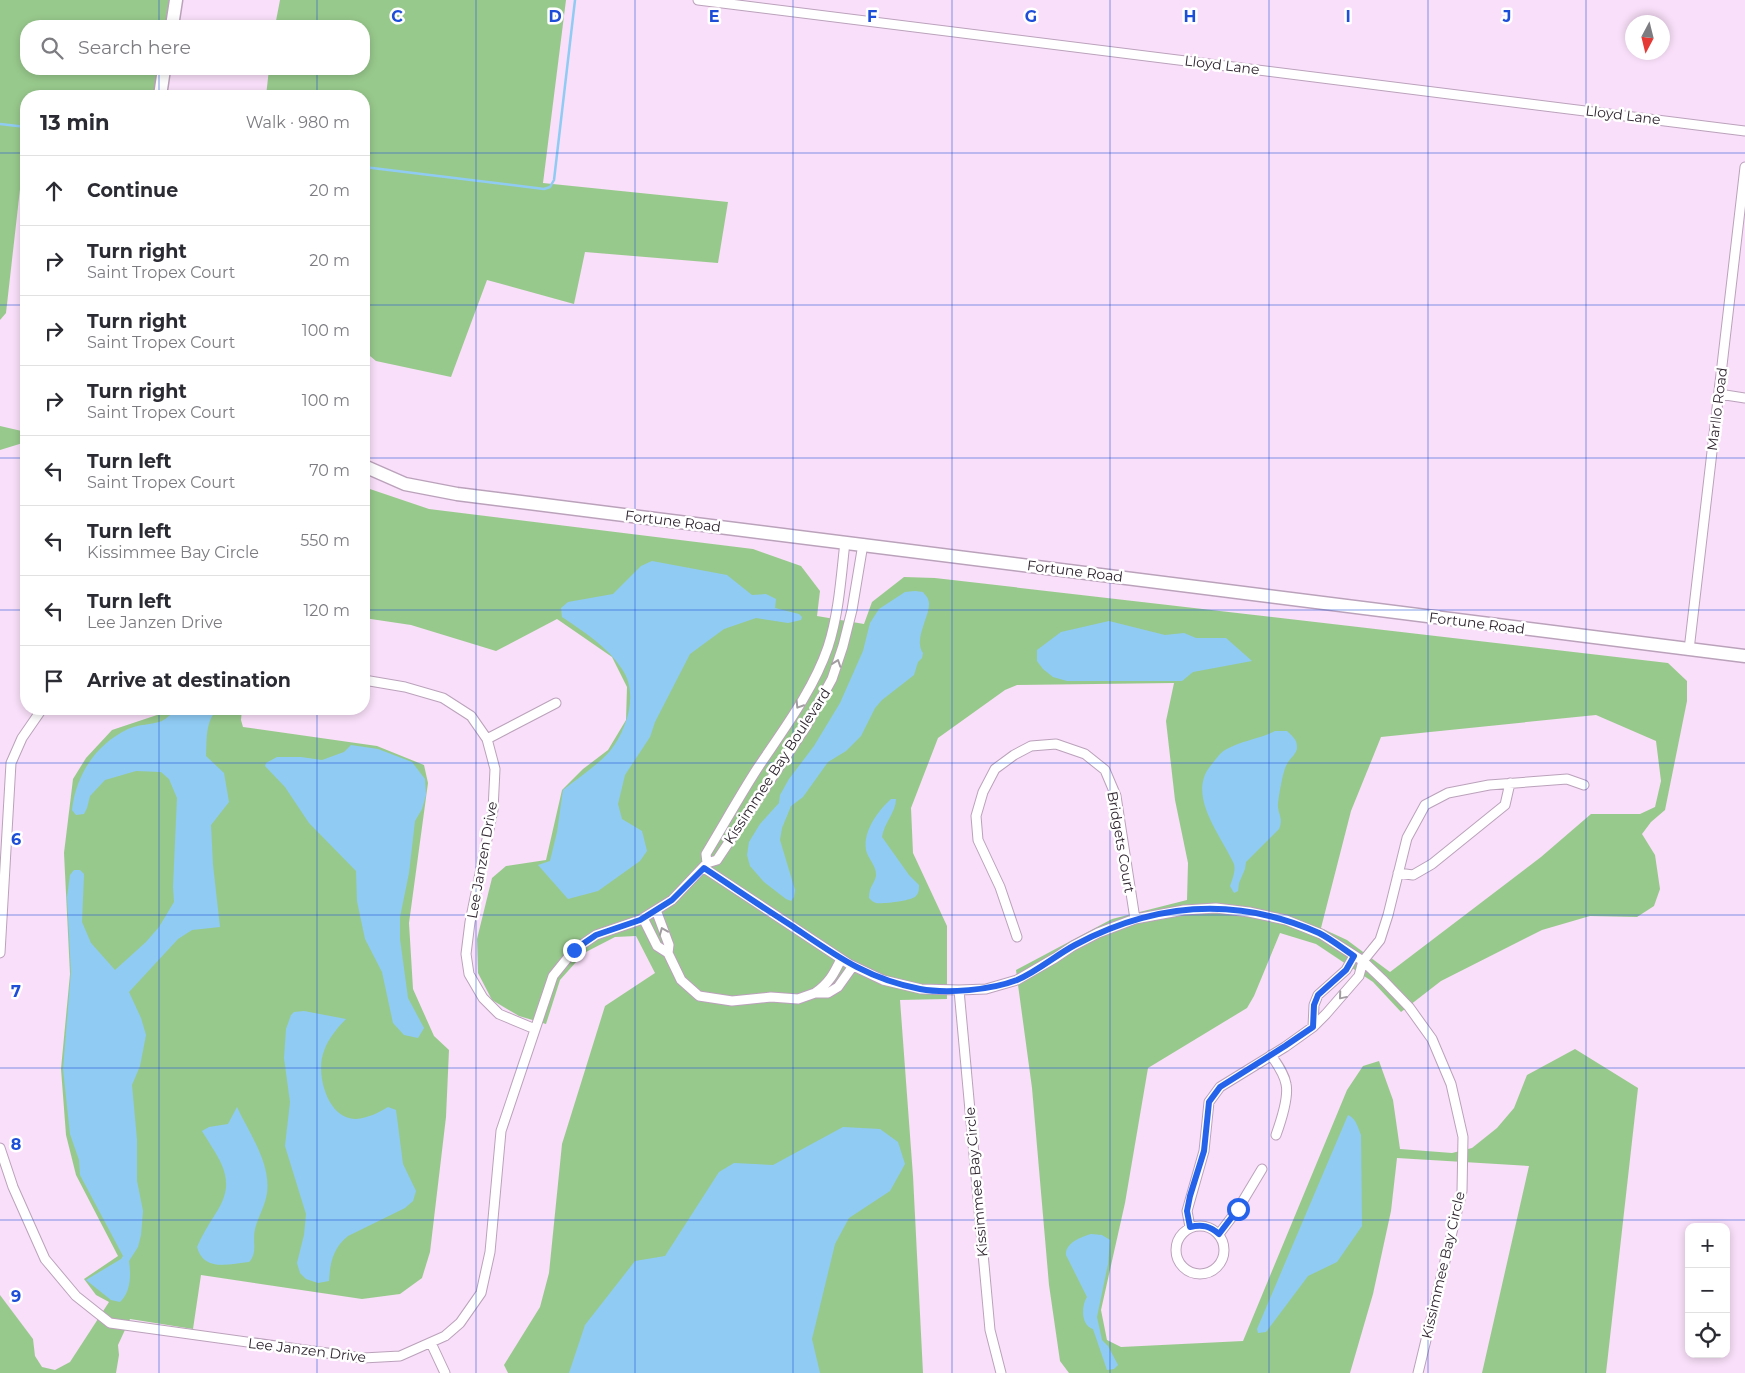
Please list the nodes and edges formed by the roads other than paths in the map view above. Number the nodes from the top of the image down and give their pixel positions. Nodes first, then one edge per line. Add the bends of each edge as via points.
1 (176, 0) edge
2 (698, 0) edge
3 (173, 20) edge
4 (163, 75) edge
5 (161, 90) edge
6 (1745, 131) edge
7 (1745, 167) edge
8 (1719, 394) junction
9 (1745, 398) edge
10 (370, 469) edge
11 (845, 542) junction
12 (863, 544) junction
13 (837, 605) junction
14 (852, 608) junction
15 (1689, 650) junction
16 (1745, 656) edge
17 (370, 681) edge
18 (556, 703) dead end
19 (38, 715) edge
20 (487, 739) junction
21 (774, 743) junction
22 (788, 752) junction
23 (1510, 783) junction
24 (1584, 785) dead end
25 (705, 865) junction
26 (1398, 874) junction
27 (656, 910) junction
28 (643, 918) junction
29 (1135, 919) junction
30 (1017, 937) dead end
31 (0, 953) edge
32 (668, 953) junction
33 (1354, 956) junction
34 (841, 959) junction
35 (1363, 961) junction
36 (853, 966) junction
37 (959, 990) junction
38 (815, 993) junction
39 (1313, 1027) junction
40 (535, 1029) junction
41 (1271, 1055) junction
42 (1276, 1135) dead end
43 (0, 1148) edge
44 (1262, 1169) dead end
45 (1190, 1227) junction
46 (1219, 1234) junction
47 (431, 1343) junction
48 (445, 1373) edge
49 (1001, 1373) edge
50 (1418, 1373) edge

1 - 3 street
2 - 6 street, Lloyd Lane
4 - 5 street
7 - 8 street, Marllo Road
8 - 9 street
8 - 15 street, Marllo Road
10 - 11 street, Fortune Road via 406,484 457,494
11 - 12 street, Fortune Road
11 - 13 street, Kissimmee Bay Boulevard
12 - 14 street, Kissimmee Bay Boulevard
12 - 15 street, Fortune Road
13 - 14 street
13 -> 21 street, Kissimmee Bay Boulevard via 828,647 819,669
22 -> 14 street, Kissimmee Bay Boulevard via 832,679
15 - 16 street, Fortune Road
17 - 20 street, Lee Janzen Drive via 443,698 471,716
18 - 20 street
19 - 31 street via 22,738 11,763
20 - 40 street, Lee Janzen Drive via 495,769 494,810 470,922 466,954 469,974 483,998 499,1014
21 - 22 street
21 - 25 street, Kissimmee Bay Boulevard via 706,854
22 - 25 street, Kissimmee Bay Boulevard via 717,860
23 - 24 street via 1567,779
23 - 26 street via 1505,805 1432,864 1413,875
23 - 26 street via 1448,794 1425,805 1407,838
25 - 27 street, Lee Janzen Drive via 672,900
25 - 34 street, Kissimmee Bay Circle
26 - 35 street via 1380,940
27 - 28 street, Lee Janzen Drive
32 -> 27 street via 669,945
28 - 32 street via 657,946
28 - 40 street, Lee Janzen Drive via 596,935 574,950 553,976
29 - 30 street, Bridgets Court via 1116,796 1105,770 1085,754 1056,744 1031,746 1014,754 996,769 983,792 976,816 978,840 1000,886
29 - 33 street, Kissimmee Bay Circle via 1216,908 1250,912 1286,920 1321,934
29 - 37 street, Kissimmee Bay Circle via 1098,933 1017,980 986,989
32 - 38 street via 681,980 699,996 732,1000 771,996 798,998
33 - 35 street, Kissimmee Bay Circle
33 - 39 street via 1346,970 1318,995
34 - 36 street, Kissimmee Bay Circle
34 - 38 street via 831,980
35 -> 39 street via 1359,976
35 - 50 street, Kissimmee Bay Circle via 1409,1007 1432,1039 1451,1084 1464,1137 1462,1191
36 - 37 street, Kissimmee Bay Circle via 883,980 922,989
36 - 38 street via 838,987 828,993
37 - 49 street, Kissimmee Bay Circle via 990,1330
39 - 41 street
40 - 47 street, Lee Janzen Drive via 501,1132 490,1252 481,1293 460,1323
41 - 42 street via 1287,1085
41 - 45 street via 1220,1087 1209,1102 1204,1151 1187,1211
43 - 47 street, Lee Janzen Drive via 13,1187 45,1259 76,1296 110,1323 363,1358 400,1356
44 - 46 street
45 - 46 street via 1206,1226
45 - 46 street via 1178,1237 1175,1252 1182,1266 1196,1274 1204,1274 1219,1266 1224,1250
47 - 48 street

